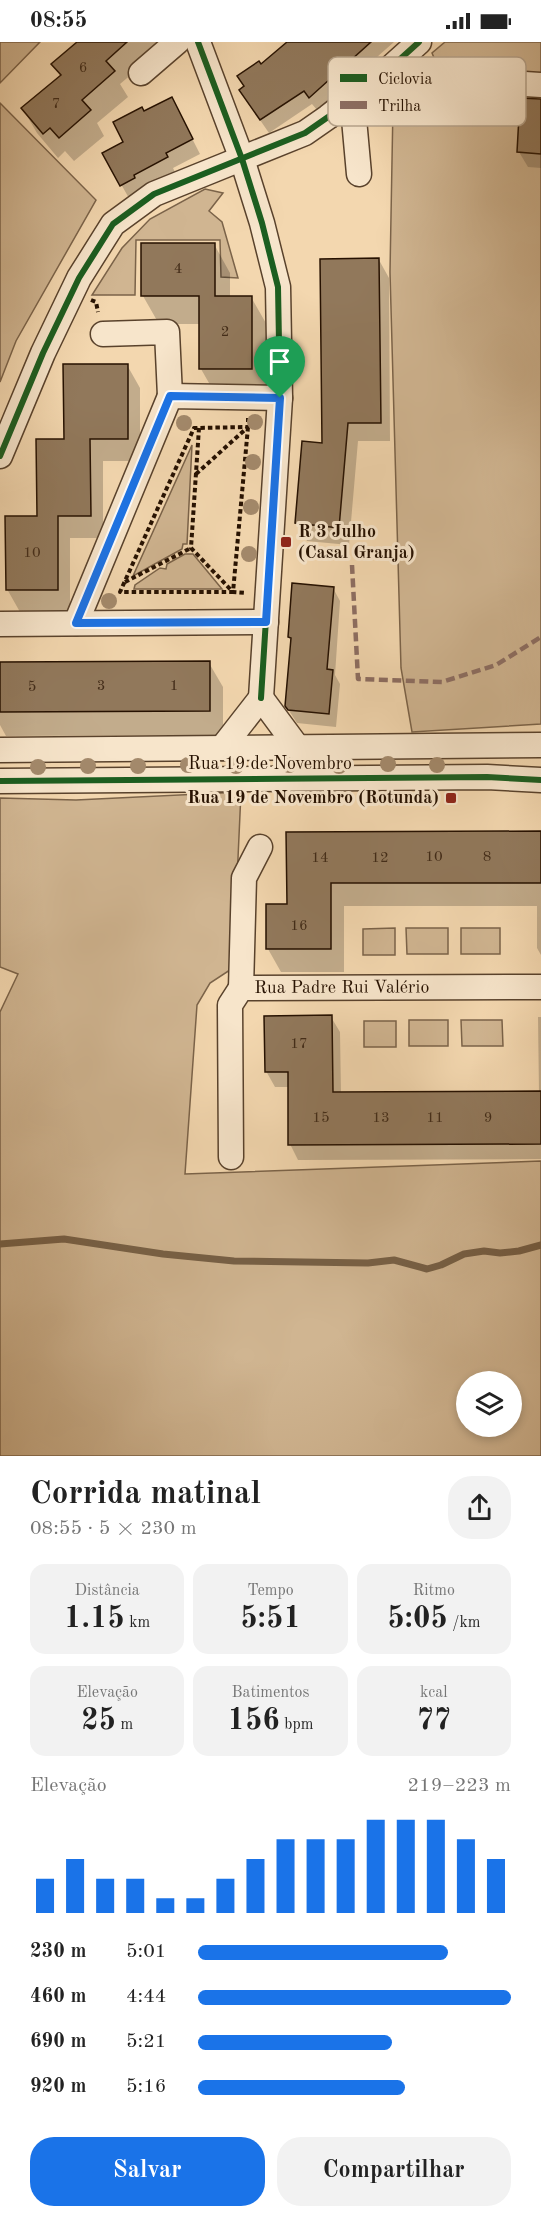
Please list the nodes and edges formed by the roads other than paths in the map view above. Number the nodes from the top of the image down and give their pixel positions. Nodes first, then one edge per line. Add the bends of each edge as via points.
1 (177, 42) edge
2 (198, 42) edge
3 (419, 42) edge
4 (402, 57) edge
5 (141, 73) dead end
6 (526, 84) edge
7 (541, 85) edge
8 (328, 117) edge
9 (355, 126) edge
10 (242, 159) junction
11 (359, 174) dead end
12 (102, 334) dead end
13 (170, 396) junction
14 (280, 398) junction
15 (0, 456) edge
16 (266, 622) junction
17 (76, 623) junction
18 (0, 624) edge
19 (261, 698) junction
20 (541, 745) edge
21 (222, 748) junction
22 (298, 748) junction
23 (0, 750) edge
24 (541, 780) edge
25 (0, 781) edge
26 (260, 847) dead end
27 (541, 987) edge
28 (241, 988) junction
29 (231, 1156) dead end

1 - 5 street
2 - 10 street
3 - 4 street
6 - 7 street
8 - 10 street via 304,133
9 - 11 street
10 - 14 street via 278,287
10 - 15 street via 154,194 113,224 74,287
12 - 13 street via 168,332
13 - 14 street
13 - 17 street
14 - 16 street
16 - 17 street
16 - 19 street
17 - 18 street
19 - 21 street
19 - 22 street
20 - 22 street, Rua 19 de Novembro
21 - 22 street, Rua 19 de Novembro
21 - 23 street, Rua 19 de Novembro
24 - 25 street, Rua 19 de Novembro via 487,777
26 - 28 street via 244,878
27 - 28 street, Rua Padre Rui Valério
28 - 29 street, Rua Padre Rui Valério via 230,1005

